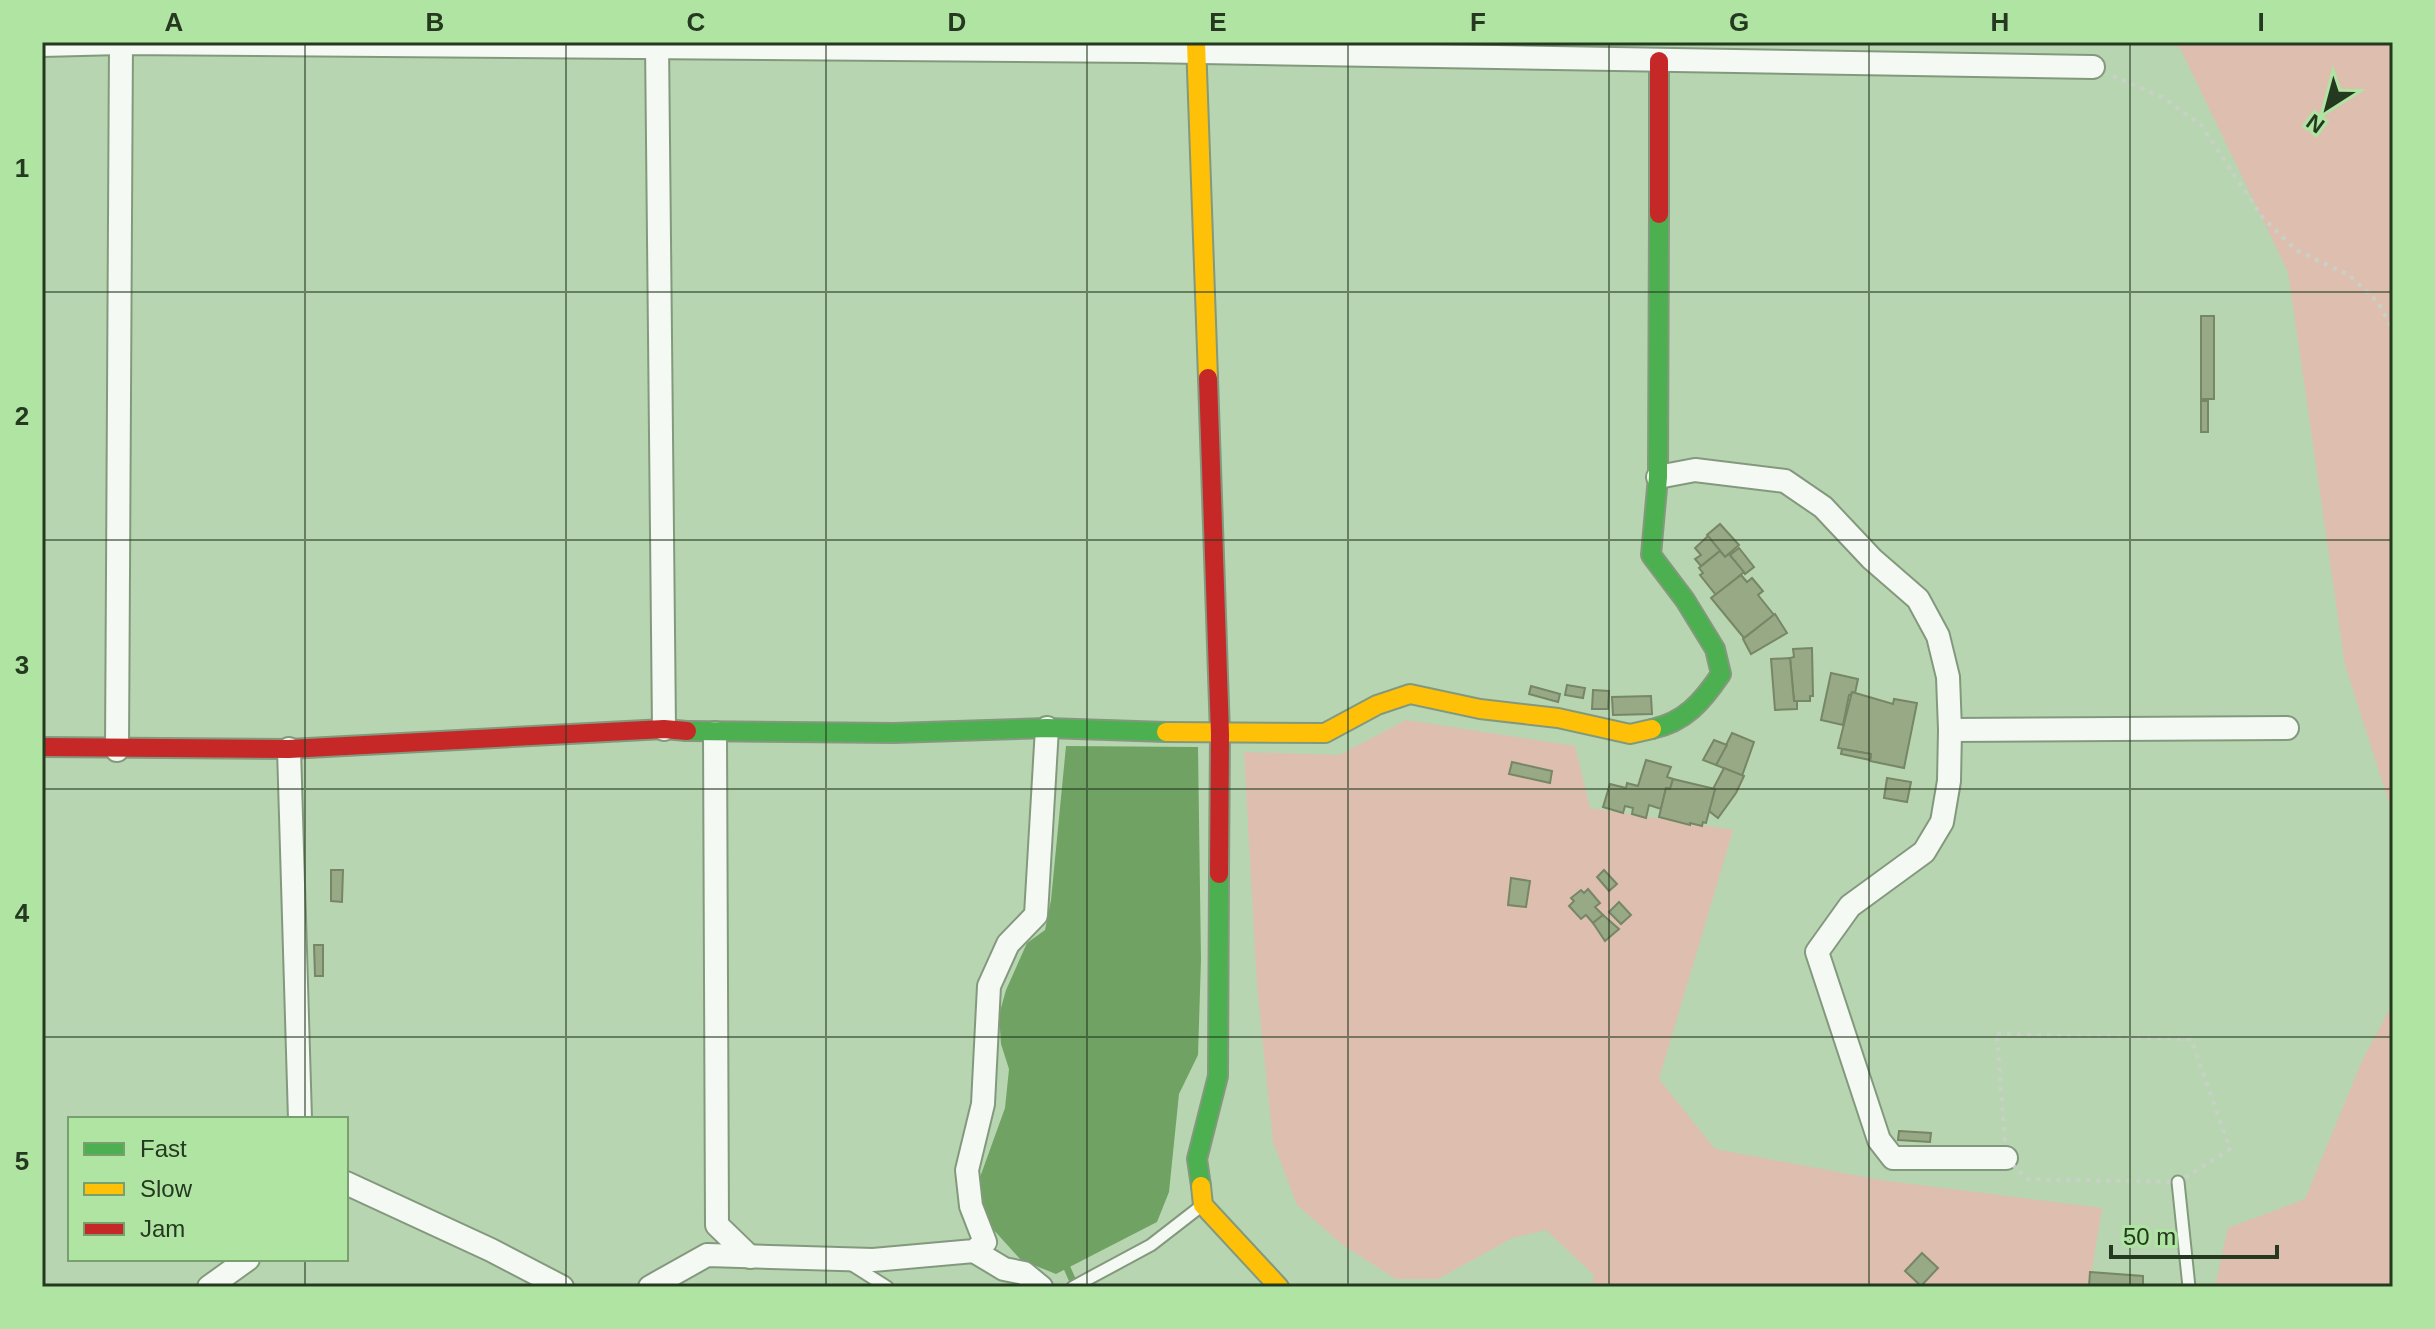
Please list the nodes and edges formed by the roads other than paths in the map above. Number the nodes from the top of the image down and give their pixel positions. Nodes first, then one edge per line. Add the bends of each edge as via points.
1 (121, 43) edge
2 (657, 44) edge
3 (42, 45) edge
4 (1196, 48) edge
5 (1659, 61) junction
6 (2093, 67) road end
7 (1658, 477) junction
8 (1047, 728) junction
9 (2287, 728) dead end
10 (664, 729) junction
11 (1950, 730) junction
12 (715, 733) junction
13 (1220, 734) junction
14 (42, 747) edge
15 (289, 749) junction
16 (117, 750) junction
17 (300, 1117) edge
18 (2006, 1158) road end
19 (2178, 1182) road end
20 (348, 1184) edge
21 (1203, 1205) junction
22 (974, 1251) junction
23 (750, 1257) junction
24 (845, 1260) junction
25 (245, 1261) edge
26 (1076, 1285) edge
27 (209, 1287) edge
28 (562, 1287) edge
29 (650, 1287) edge
30 (887, 1287) edge
31 (1041, 1287) edge
32 (1279, 1287) edge
33 (2189, 1287) edge

1 - 2 street
1 - 3 street
1 - 16 street
2 - 4 street
2 - 10 street
4 - 5 street
4 - 13 street
5 - 6 street
5 - 7 street
7 - 11 street via 1695,470 1785,481 1823,507 1918,599 1938,636 1948,677
7 - 13 street via 1651,555 1715,649 1721,674 1704,699 1671,725 1630,734 1410,694 1325,733
8 - 12 street
8 - 13 street
8 - 22 street via 1036,915 1008,944 989,986 983,1104 967,1170 971,1206 985,1242
9 - 11 street
10 - 12 street
10 - 15 street
11 - 18 street via 1942,822 1924,852 1850,906 1817,952 1879,1140 1893,1158
12 - 23 street via 717,1225
13 - 21 street via 1218,1076 1197,1159
14 - 16 street
15 - 16 street
15 - 17 street
19 - 33 lane
20 - 28 street
21 - 26 lane via 1151,1245
21 - 32 street
22 - 24 street
22 - 31 street via 1004,1269 1024,1273
23 - 24 street
23 - 29 street via 707,1255
24 - 30 lane
25 - 27 street

